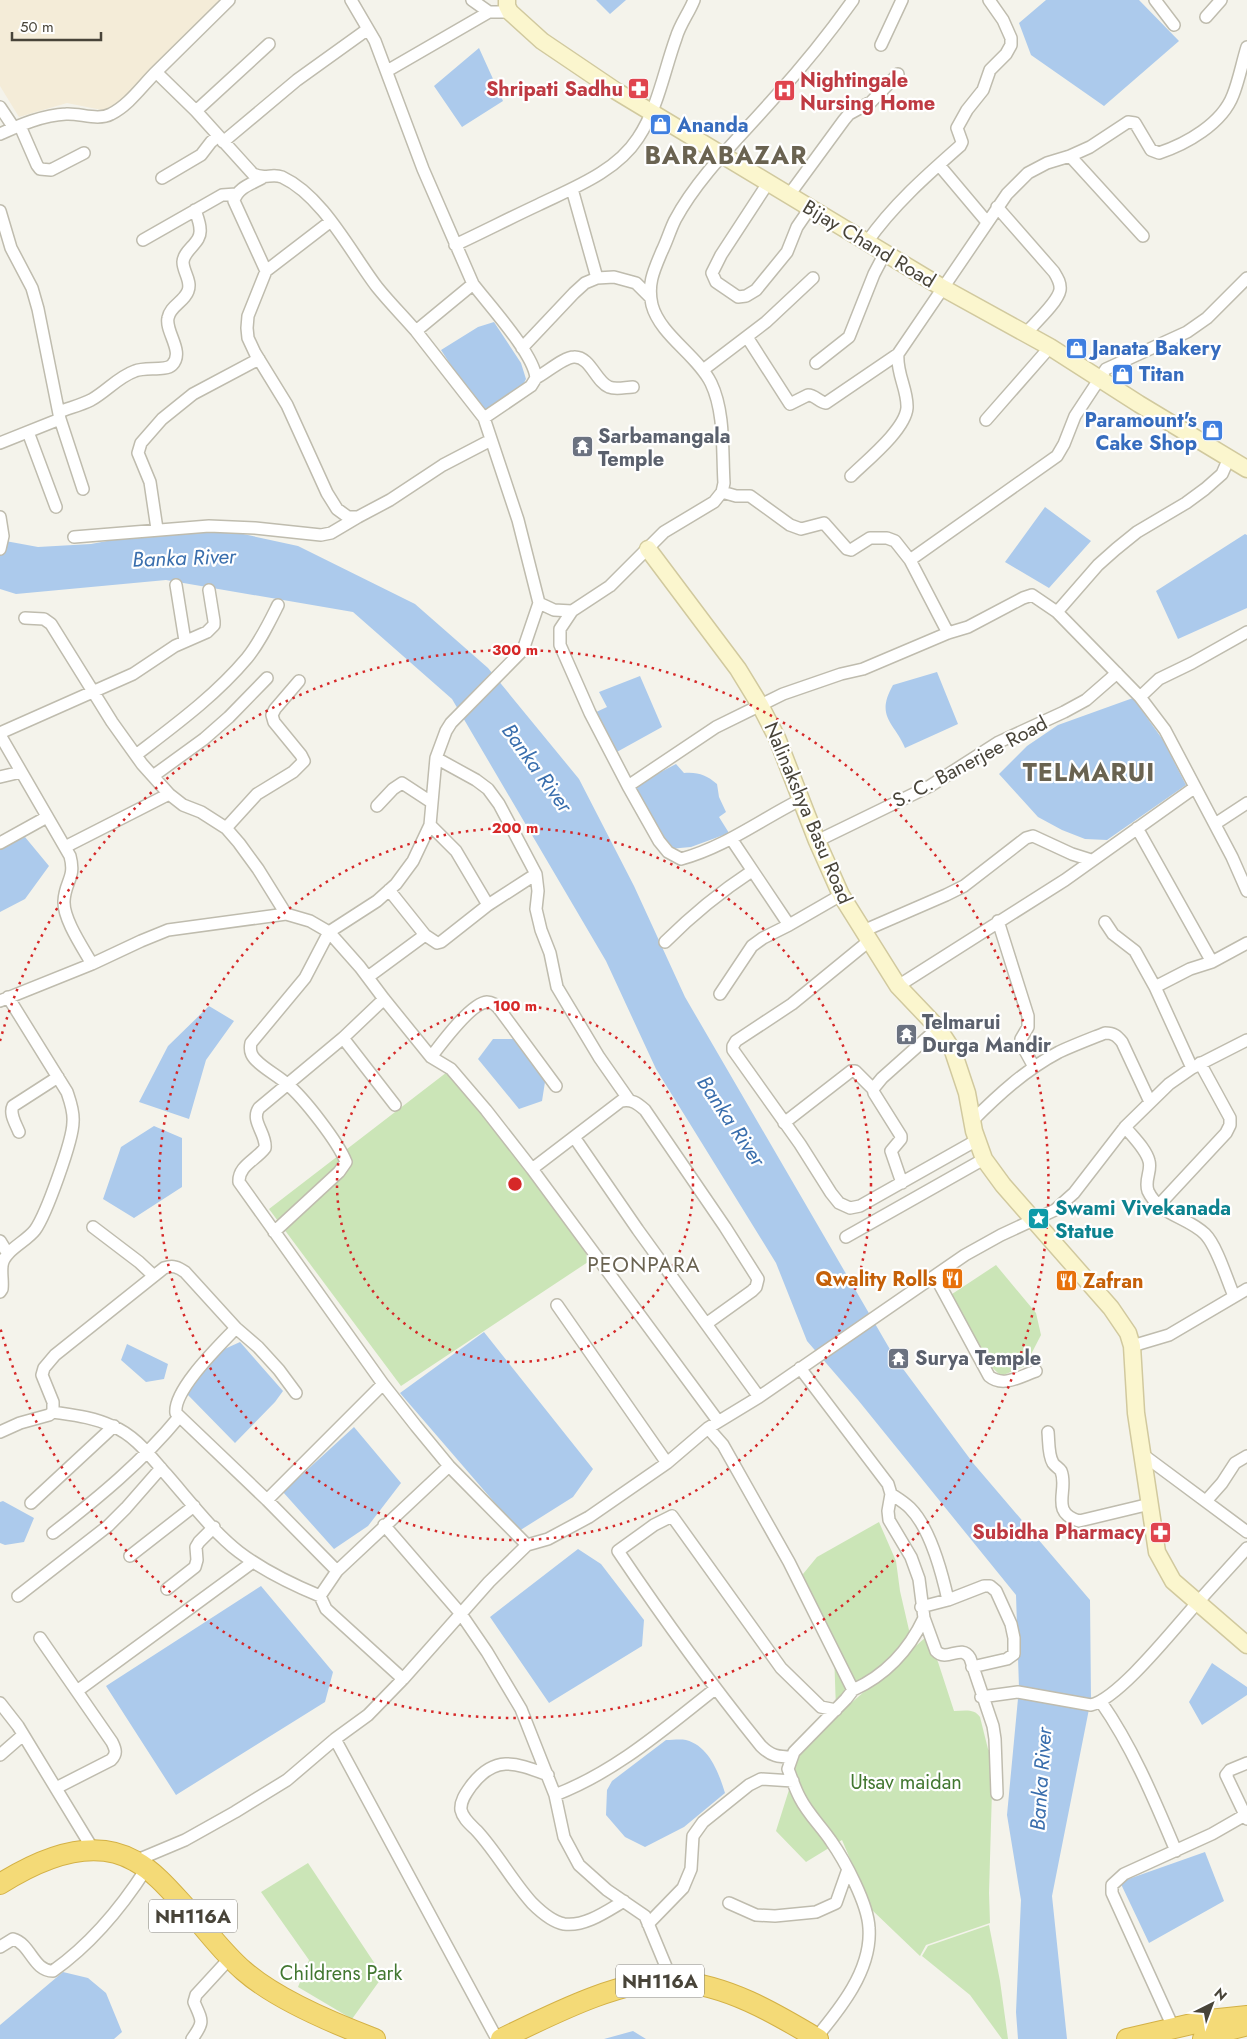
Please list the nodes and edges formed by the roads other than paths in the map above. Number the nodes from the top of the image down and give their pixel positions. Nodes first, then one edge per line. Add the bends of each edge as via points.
1 (229, 0) edge
2 (351, 0) edge
3 (472, 0) edge
4 (694, 0) edge
5 (854, 0) edge
6 (902, 0) edge
7 (989, 0) edge
8 (1155, 0) edge
9 (1221, 0) edge
10 (510, 5) edge
11 (489, 12) junction
12 (1206, 17) dead end
13 (1174, 26) dead end
14 (368, 29) junction
15 (269, 44) dead end
16 (880, 45) dead end
17 (1247, 47) edge
18 (387, 70) junction
19 (156, 72) junction
20 (898, 74) dead end
21 (0, 107) edge
22 (196, 112) junction
23 (651, 112) junction
24 (17, 127) junction
25 (0, 134) edge
26 (220, 139) junction
27 (84, 153) dead end
28 (722, 155) junction
29 (1070, 156) junction
30 (939, 165) junction
31 (162, 178) dead end
32 (262, 178) junction
33 (768, 183) junction
34 (572, 189) junction
35 (236, 194) junction
36 (789, 195) junction
37 (997, 207) junction
38 (810, 208) junction
39 (195, 210) junction
40 (0, 211) edge
41 (330, 221) junction
42 (987, 222) junction
43 (1143, 236) dead end
44 (144, 240) dead end
45 (867, 242) junction
46 (455, 245) junction
47 (885, 253) junction
48 (266, 271) junction
49 (597, 278) junction
50 (812, 278) dead end
51 (1247, 278) edge
52 (474, 284) junction
53 (943, 288) junction
54 (650, 297) junction
55 (416, 331) junction
56 (1026, 333) junction
57 (747, 337) junction
58 (1050, 347) junction
59 (522, 348) junction
60 (898, 354) junction
61 (260, 360) junction
62 (816, 363) dead end
63 (702, 370) junction
64 (536, 378) junction
65 (1100, 379) junction
66 (633, 387) dead end
67 (59, 415) junction
68 (484, 418) junction
69 (986, 420) dead end
70 (28, 432) junction
71 (491, 440) junction
72 (0, 443) edge
73 (1229, 458) junction
74 (1247, 469) edge
75 (850, 476) dead end
76 (83, 489) dead end
77 (722, 492) junction
78 (56, 507) dead end
79 (0, 517) edge
80 (358, 517) junction
81 (157, 529) junction
82 (74, 537) dead end
83 (0, 549) edge
84 (648, 549) junction
85 (910, 560) junction
86 (176, 585) dead end
87 (209, 590) dead end
88 (539, 603) junction
89 (278, 605) dead end
90 (572, 611) junction
91 (1057, 612) junction
92 (25, 618) dead end
93 (1247, 632) edge
94 (948, 633) junction
95 (185, 641) junction
96 (1117, 673) junction
97 (267, 678) dead end
98 (299, 681) dead end
99 (92, 692) junction
100 (1140, 697) junction
101 (760, 704) junction
102 (0, 734) edge
103 (136, 755) junction
104 (436, 758) junction
105 (21, 772) junction
106 (0, 776) edge
107 (153, 776) junction
108 (628, 786) junction
109 (1194, 788) junction
110 (169, 794) junction
111 (800, 800) junction
112 (431, 802) junction
113 (1247, 803) edge
114 (377, 806) dead end
115 (48, 817) junction
116 (1215, 824) junction
117 (430, 825) junction
118 (226, 828) junction
119 (1137, 828) junction
120 (732, 840) junction
121 (817, 841) junction
122 (0, 843) edge
123 (64, 847) junction
124 (1091, 860) junction
125 (752, 871) junction
126 (536, 874) junction
127 (390, 890) junction
128 (1247, 891) edge
129 (841, 895) junction
130 (488, 905) junction
131 (286, 914) junction
132 (998, 921) junction
133 (1105, 922) dead end
134 (789, 926) junction
135 (329, 932) junction
136 (425, 934) junction
137 (866, 936) junction
138 (665, 942) dead end
139 (1247, 942) edge
140 (1212, 962) junction
141 (92, 964) junction
142 (368, 977) junction
143 (898, 986) junction
144 (1155, 987) junction
145 (720, 994) dead end
146 (4, 999) edge
147 (384, 999) junction
148 (938, 1028) junction
149 (344, 1038) junction
150 (1247, 1040) edge
151 (432, 1057) junction
152 (1196, 1066) junction
153 (1034, 1067) junction
154 (58, 1077) junction
155 (288, 1084) junction
156 (556, 1086) dead end
157 (873, 1089) junction
158 (629, 1100) junction
159 (1150, 1102) junction
160 (395, 1105) dead end
161 (971, 1122) junction
162 (784, 1123) junction
163 (1125, 1127) junction
164 (19, 1132) dead end
165 (574, 1137) junction
166 (977, 1140) junction
167 (984, 1158) junction
168 (532, 1169) junction
169 (902, 1183) junction
170 (1160, 1205) junction
171 (1033, 1221) junction
172 (93, 1227) dead end
173 (274, 1232) junction
174 (846, 1237) dead end
175 (0, 1241) edge
176 (8, 1254) junction
177 (154, 1276) junction
178 (935, 1276) junction
179 (1247, 1289) edge
180 (0, 1292) edge
181 (1234, 1296) junction
182 (557, 1304) dead end
183 (706, 1324) junction
184 (236, 1328) junction
185 (1132, 1346) junction
186 (800, 1368) junction
187 (1036, 1371) dead end
188 (383, 1384) junction
189 (296, 1393) dead end
190 (759, 1397) junction
191 (53, 1412) junction
192 (179, 1417) junction
193 (718, 1422) junction
194 (114, 1426) junction
195 (708, 1428) junction
196 (0, 1431) edge
197 (1048, 1432) dead end
198 (148, 1452) junction
199 (1142, 1454) junction
200 (1247, 1456) edge
201 (667, 1464) junction
202 (449, 1466) junction
203 (161, 1468) junction
204 (891, 1494) junction
205 (267, 1500) junction
206 (1206, 1501) junction
207 (31, 1503) dead end
208 (1150, 1504) junction
209 (194, 1506) junction
210 (384, 1524) junction
211 (214, 1527) junction
212 (1247, 1532) edge
213 (53, 1534) dead end
214 (527, 1545) junction
215 (1247, 1548) edge
216 (130, 1556) dead end
217 (253, 1562) junction
218 (337, 1571) junction
219 (167, 1589) dead end
220 (18, 1596) dead end
221 (320, 1596) junction
222 (948, 1600) junction
223 (1197, 1603) junction
224 (923, 1612) junction
225 (461, 1614) junction
226 (40, 1638) dead end
227 (1247, 1645) edge
228 (972, 1667) junction
229 (403, 1679) junction
230 (715, 1688) junction
231 (853, 1690) junction
232 (77, 1691) junction
233 (982, 1697) junction
234 (0, 1703) edge
235 (1096, 1704) junction
236 (836, 1710) junction
237 (23, 1735) junction
238 (335, 1739) junction
239 (0, 1755) edge
240 (792, 1757) junction
241 (1247, 1763) edge
242 (548, 1775) junction
243 (793, 1781) junction
244 (56, 1788) junction
245 (997, 1794) dead end
246 (556, 1795) junction
247 (1246, 1817) edge
248 (1176, 1850) junction
249 (94, 1851) junction
250 (140, 1865) junction
251 (848, 1869) junction
252 (0, 1884) edge
253 (624, 1901) junction
254 (729, 1903) dead end
255 (648, 1924) junction
256 (0, 1946) edge
257 (230, 1958) junction
258 (672, 1980) junction
259 (1247, 2016) edge
260 (1247, 2026) edge
261 (1173, 2027) junction
262 (531, 2032) edge
263 (368, 2037) edge
264 (192, 2039) edge
265 (497, 2039) edge
266 (501, 2039) edge
267 (816, 2039) edge
268 (1127, 2039) edge
269 (1203, 2039) edge

1 - 19 street
2 - 14 street
3 - 11 street
4 - 23 street via 676,37
5 - 28 street via 828,35
6 - 16 street
7 - 30 street via 1003,20 1011,46 990,70 983,90 957,128 962,142 960,146
8 - 13 street
9 - 12 street
10 - 11 street
10 - 23 street, Bijay Chand Road via 542,42
11 - 18 street
14 - 18 street
14 - 26 street
15 - 22 street
17 - 29 street via 1233,96 1225,110 1196,135 1159,153 1151,150 1135,123 1128,122
18 - 46 street
19 - 22 street
19 - 24 street via 126,104 110,115 52,115
20 - 36 street via 871,102 849,114
21 - 24 street
22 - 26 street
23 - 28 street, Bijay Chand Road
23 - 34 street via 638,138 622,156 598,175
24 - 25 street
24 - 27 street via 40,169 51,170
26 - 31 street via 210,142 201,155
26 - 32 street via 247,169
28 - 33 street, Bijay Chand Road
28 - 54 street via 676,219 651,275
29 - 37 street via 1028,173
29 - 43 street
30 - 42 street
30 - 45 street via 882,219
32 - 35 street
32 - 41 street via 280,176 304,193
33 - 36 street, Bijay Chand Road
33 - 38 street via 712,273 716,282 731,294 746,296 756,290 787,252 797,227
34 - 46 street
34 - 49 street
35 - 39 street via 222,195
35 - 48 street via 234,201
36 - 38 street, Bijay Chand Road
37 - 42 street
37 - 56 street via 1059,280 1060,291 1056,300
38 - 45 street, Bijay Chand Road
39 - 44 street
39 - 67 street via 201,230 199,239 183,263 190,287 183,300 169,312 167,320 176,350 172,366 140,369 123,375 92,399
40 - 67 street via 12,248 32,288
41 - 48 street
41 - 55 street via 378,287
42 - 53 street
45 - 47 street, Bijay Chand Road
46 - 52 street
47 - 53 street, Bijay Chand Road
47 - 62 street via 849,337
48 - 61 street via 248,316 247,328 248,338
49 - 54 street via 614,277 636,283
49 - 59 street via 574,293
50 - 57 street via 784,307
51 - 65 street via 1207,318 1187,332 1106,369
52 - 55 street
52 - 59 street
53 - 56 street, Bijay Chand Road
53 - 60 street
54 - 63 street via 658,320
55 - 68 street
56 - 58 street, Bijay Chand Road
57 - 60 street via 790,404 808,395 826,403
57 - 63 street
58 - 65 street, Bijay Chand Road
58 - 69 street
59 - 64 street via 535,369
60 - 75 street via 897,365 907,407 904,420
61 - 80 street via 287,405 328,493 338,509 348,517
61 - 81 street via 193,394 162,419 138,447 150,482
63 - 77 street via 710,382 719,412
64 - 66 street via 574,357 584,361 608,387
64 - 68 street via 530,386
65 - 73 street, Bijay Chand Road
65 - 85 street via 1075,416 1057,456
67 - 70 street
67 - 76 street
68 - 71 street
70 - 72 street
70 - 78 street
71 - 80 street
71 - 88 street via 518,520
73 - 74 street, Bijay Chand Road
73 - 91 street via 1222,474 1205,489 1137,532 1098,565
77 - 84 street via 710,505 664,532
77 - 85 street via 750,496 790,525 801,529 824,523 847,549 851,550 870,538 888,538 895,541
79 - 83 street via 3,536
80 - 81 street via 331,533 321,535 209,526
81 - 82 street
84 - 90 street via 610,586
84 - 101 street, Nalinakshya Basu Road via 738,669
85 - 94 street
86 - 95 street
87 - 95 street via 214,625 207,632
88 - 90 street via 554,610
88 - 104 street via 523,650 451,723
89 - 103 street via 248,658 195,710
90 - 108 street via 560,629 560,645 590,713
91 - 94 street via 1032,595 968,627
91 - 96 street
92 - 99 street via 44,619 51,624
93 - 100 street via 1159,679
94 - 101 street via 863,669 807,685
95 - 99 street via 140,670
96 - 100 street
96 - 121 street, S. C. Banerjee Road via 1086,700 999,742 930,786
97 - 107 street via 204,739
98 - 118 street via 272,715 304,762 258,794
99 - 102 street
99 - 103 street
100 - 109 street via 1165,730
101 - 108 street via 716,727
101 - 111 street, Nalinakshya Basu Road via 777,738
102 - 105 street
103 - 107 street
104 - 112 street
104 - 126 street via 488,790 499,804
105 - 106 street
105 - 115 street
107 - 110 street
108 - 120 street via 659,841 668,852 681,859
109 - 116 street
109 - 119 street
110 - 118 street
110 - 123 street
111 - 120 street
111 - 121 street, Nalinakshya Basu Road
112 - 114 street via 402,783
112 - 117 street
113 - 116 street
115 - 122 street
115 - 123 street
116 - 128 street
117 - 127 street via 413,861
117 - 130 street via 456,851
118 - 131 street via 258,869
119 - 124 street
119 - 140 street
120 - 125 street
121 - 129 street, Nalinakshya Basu Road
123 - 141 street via 72,866 65,891 66,916
124 - 132 street
124 - 137 street via 1033,836 1026,838 964,886
125 - 134 street
125 - 138 street via 706,903
126 - 130 street
126 - 158 street via 536,909 557,987 599,1058
127 - 135 street
127 - 136 street
129 - 134 street
129 - 137 street, Nalinakshya Basu Road
130 - 136 street via 441,942 432,942
131 - 135 street via 310,921
131 - 141 street via 168,930
132 - 143 street
132 - 153 street via 1028,1016 1022,1045
133 - 144 street via 1113,934 1135,951
134 - 145 street via 752,946
135 - 142 street
135 - 155 street via 305,978 256,1035 249,1049 258,1063
136 - 142 street
137 - 143 street, Nalinakshya Basu Road
137 - 162 street via 792,1004 732,1046
139 - 140 street
140 - 144 street
141 - 146 street
142 - 147 street
143 - 148 street, Nalinakshya Basu Road
144 - 152 street
146 - 154 street
147 - 149 street
147 - 151 street
148 - 157 street
148 - 161 street, Nalinakshya Basu Road via 953,1051 961,1072
149 - 155 street
149 - 160 street
150 - 152 street
151 - 156 street via 457,1024 482,1003 489,1002 500,1010
151 - 168 street via 451,1069
152 - 159 street
152 - 170 street via 1230,1118 1230,1125
153 - 159 street via 1059,1052 1112,1033 1122,1042
153 - 161 street
154 - 164 street via 13,1106 12,1115
154 - 176 street via 72,1107 74,1122 70,1140 43,1217 34,1231
155 - 173 street via 256,1114 265,1148 239,1175 242,1186
155 - 173 street via 308,1106 346,1162
157 - 162 street via 860,1073 851,1071
157 - 169 street via 901,1136 891,1151
158 - 165 street via 621,1102
158 - 183 street via 645,1110 758,1279 752,1291
159 - 163 street
161 - 166 street, Nalinakshya Basu Road
162 - 169 street via 839,1203 850,1208 860,1206
163 - 170 street via 1150,1161 1146,1180 1148,1191
163 - 171 street via 1074,1192 1055,1210
165 - 168 street
165 - 183 street
166 - 167 street, Nalinakshya Basu Road
166 - 169 street
167 - 171 street, Nalinakshya Basu Road
167 - 174 street
168 - 193 street
170 - 181 street via 1206,1235
171 - 178 street via 965,1255
171 - 185 street, Nalinakshya Basu Road via 1111,1308 1128,1333
172 - 177 street
173 - 188 street
175 - 176 street
176 - 180 street via 2,1267
177 - 184 street via 164,1268 179,1268
177 - 191 street via 44,1368 42,1375 53,1402
178 - 186 street
178 - 187 street via 989,1376 1002,1382
179 - 181 street
181 - 185 street via 1169,1335
182 - 201 street
183 - 190 street
184 - 189 street via 258,1347
184 - 192 street via 184,1389 175,1408
185 - 199 street, Nalinakshya Basu Road
186 - 190 street
186 - 204 street via 888,1484
188 - 202 street
188 - 205 street
190 - 193 street
191 - 194 street via 88,1417
191 - 196 street
192 - 198 street
192 - 205 street
193 - 195 street
194 - 198 street
194 - 207 street
195 - 201 street
195 - 231 street via 723,1445 780,1545
197 - 208 street via 1053,1462 1061,1472 1061,1502 1070,1518 1079,1521
198 - 203 street
198 - 213 street
199 - 206 street
199 - 208 street, Nalinakshya Basu Road
200 - 206 street via 1235,1463
201 - 214 street via 589,1517 548,1539
202 - 210 street
202 - 214 street
203 - 209 street
203 - 220 street via 108,1526
204 - 222 street via 910,1508 918,1519 939,1562
204 - 224 street via 889,1520 911,1557 919,1579
205 - 218 street
206 - 212 street
208 - 223 street, Nalinakshya Basu Road via 1157,1552 1173,1580
209 - 211 street
209 - 216 street
210 - 218 street
210 - 225 street
211 - 217 street
211 - 219 street via 196,1547 195,1567
214 - 225 street
215 - 223 street
217 - 221 street via 292,1585
217 - 232 street
218 - 221 street
221 - 229 street via 326,1609
222 - 224 street
222 - 228 street via 990,1586 996,1590 1011,1624 1014,1654
223 - 227 street, Nalinakshya Basu Road
223 - 235 street via 1160,1646 1114,1692
224 - 228 street via 939,1655 962,1651 967,1653
224 - 231 street via 916,1635 906,1649 870,1683
225 - 229 street
225 - 242 street via 521,1709
226 - 232 street
228 - 233 street
229 - 238 street via 368,1715
230 - 236 street via 618,1550 672,1516 782,1668 821,1707
230 - 240 street via 768,1754
230 - 246 street via 604,1773
231 - 236 street
232 - 244 street via 116,1750 115,1756
233 - 235 street via 1018,1692
233 - 245 street via 993,1726
234 - 237 street
235 - 248 street via 1130,1748
236 - 240 street
237 - 239 street
237 - 244 street
238 - 250 street via 287,1780
238 - 265 street
240 - 243 street via 788,1769
241 - 247 street via 1226,1775
242 - 246 street
242 - 253 street via 518,1763 504,1763 491,1768 477,1778 463,1798 464,1818 533,1904 547,1916 564,1924 581,1922 600,1916
243 - 251 street via 800,1798
243 - 255 street via 761,1780 749,1785 703,1822 693,1836 691,1869 683,1888
244 - 249 street
246 - 253 street via 564,1837 579,1865
247 - 248 street
248 - 261 street via 1124,1874 1112,1885 1112,1893
249 - 250 highway, NH116A via 114,1854
249 - 252 highway, NH116A via 73,1852 53,1858 31,1866
250 - 256 street via 130,1894 95,1935 53,1971 39,1966 20,1941 13,1939
250 - 257 highway, NH116A via 173,1894
251 - 254 street via 836,1903 816,1912 756,1915
251 - 267 street via 869,1928 867,1950 843,2004
253 - 255 street via 645,1916
255 - 258 street
257 - 263 highway, NH116A via 269,1989
257 - 264 street via 196,1996 194,2002 202,2023
258 - 262 highway, NH116A via 650,1982 571,2006
258 - 267 highway, NH116A via 722,1990
259 - 261 highway
260 - 269 highway
261 - 268 highway
262 - 266 highway, NH116A

